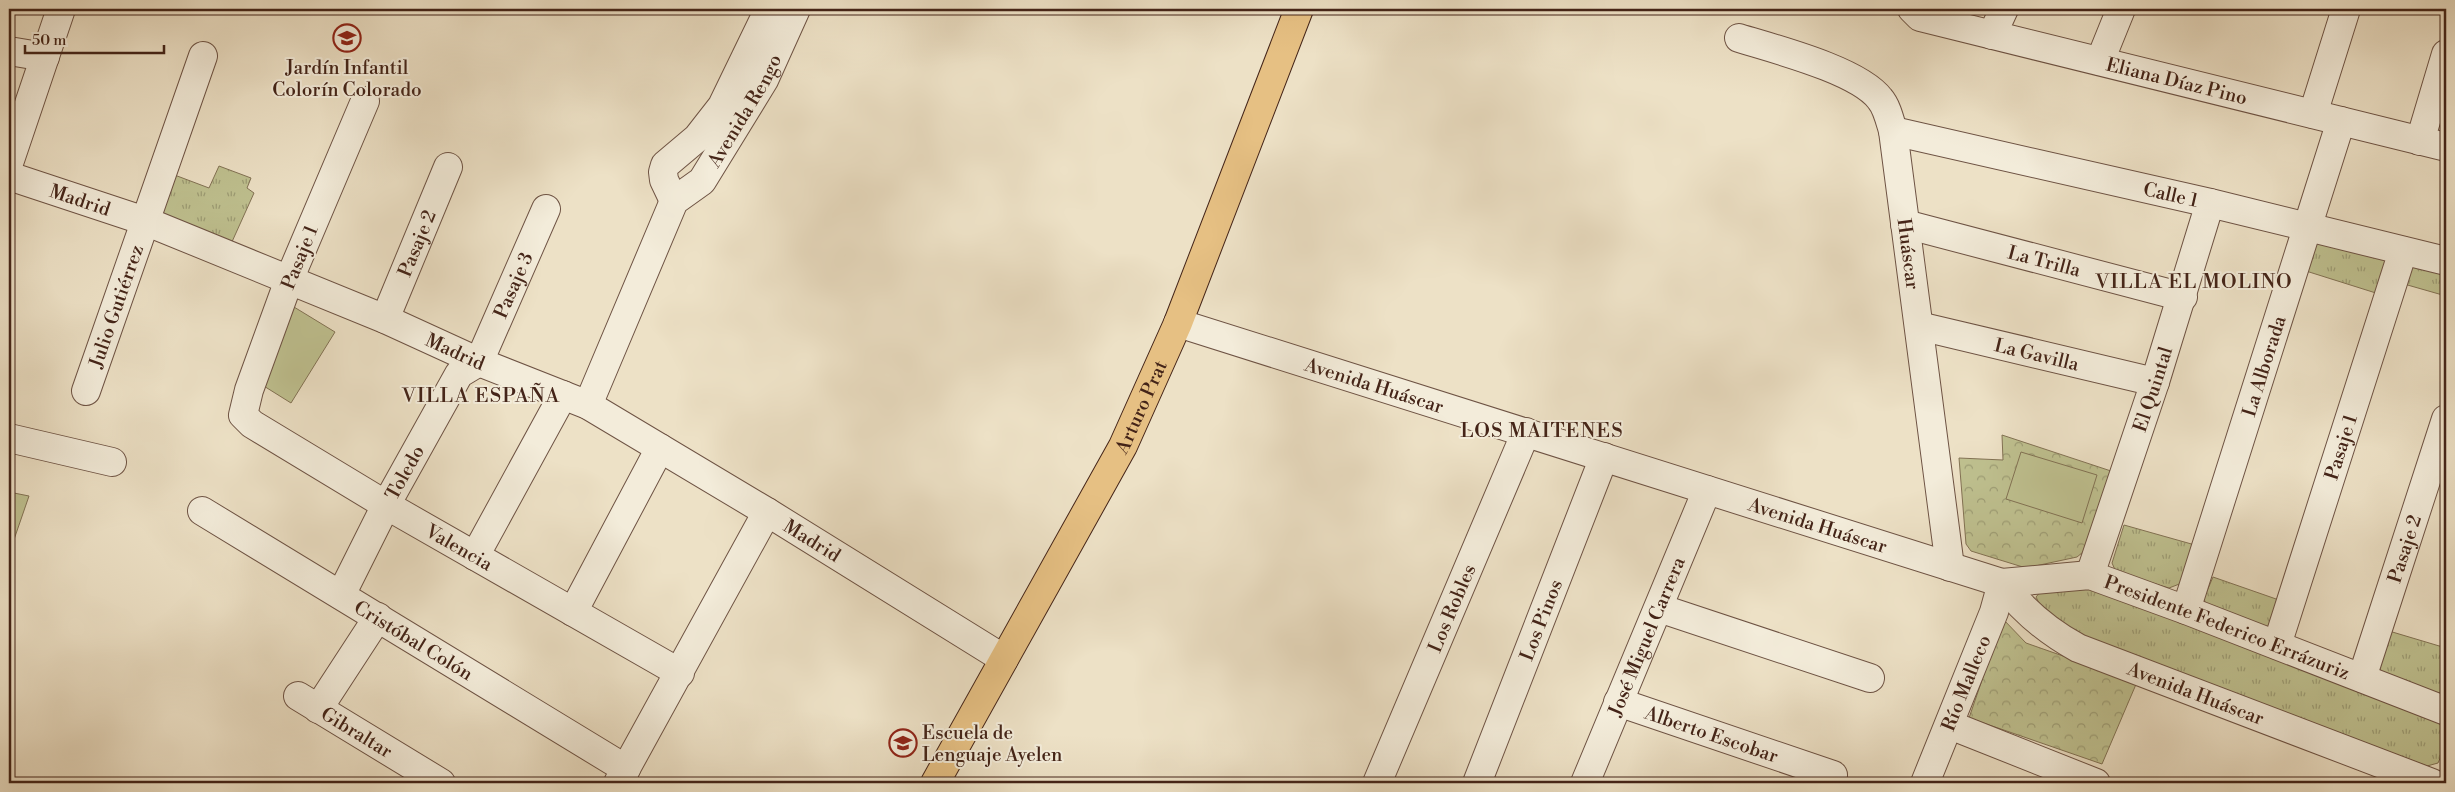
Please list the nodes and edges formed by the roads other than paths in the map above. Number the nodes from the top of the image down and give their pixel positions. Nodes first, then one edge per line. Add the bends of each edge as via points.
1 (61, 9) edge
2 (769, 9) edge
3 (796, 9) edge
4 (1299, 9) edge
5 (1912, 9) edge
6 (2004, 9) edge
7 (2121, 9) edge
8 (2346, 9) edge
9 (1992, 35) junction
10 (1738, 38) dead end
11 (9, 51) edge
12 (2446, 54) edge
13 (203, 56) dead end
14 (45, 57) junction
15 (2100, 61) junction
16 (365, 101) dead end
17 (2313, 114) junction
18 (2341, 121) junction
19 (1893, 131) junction
20 (2420, 141) junction
21 (2446, 147) edge
22 (9, 163) edge
23 (448, 167) dead end
24 (9, 176) edge
25 (674, 202) junction
26 (2210, 203) junction
27 (546, 209) dead end
28 (145, 221) junction
29 (1905, 224) junction
30 (2308, 227) junction
31 (2403, 250) junction
32 (2446, 261) edge
33 (289, 280) junction
34 (2183, 297) junction
35 (385, 319) junction
36 (1178, 323) junction
37 (1919, 326) junction
38 (479, 362) junction
39 (2155, 382) junction
40 (86, 391) dead end
41 (563, 395) junction
42 (588, 405) junction
43 (243, 415) joint
44 (2446, 418) edge
45 (1526, 432) junction
46 (9, 438) edge
47 (660, 448) junction
48 (1604, 457) junction
49 (112, 462) dead end
50 (1707, 490) junction
51 (386, 505) junction
52 (202, 511) dead end
53 (767, 512) junction
54 (474, 556) junction
55 (1950, 567) junction
56 (2090, 574) junction
57 (2002, 583) junction
58 (341, 595) junction
59 (1659, 608) junction
60 (2186, 610) junction
61 (573, 612) junction
62 (378, 617) junction
63 (2277, 645) junction
64 (1004, 659) junction
65 (680, 673) junction
66 (1870, 678) dead end
67 (2362, 678) junction
68 (1618, 702) junction
69 (2446, 711) edge
70 (1950, 725) junction
71 (1833, 775) dead end
72 (622, 776) edge
73 (441, 783) edge
74 (935, 783) edge
75 (1377, 783) edge
76 (1477, 783) edge
77 (1585, 783) edge
78 (1926, 783) edge
79 (2096, 783) edge
80 (2432, 783) edge

1 - 14 street
2 - 25 street, Avenida Rengo via 722,106 696,138 665,165 664,180
3 - 25 street, Avenida Rengo via 764,80 702,181
4 - 36 main road, Arturo Prat
5 - 9 street, Eliana Díaz Pino via 1920,17
6 - 9 street
7 - 15 street
8 - 17 street
9 - 15 street, Eliana Díaz Pino
10 - 19 street, Huáscar via 1822,64 1869,88 1882,100
11 - 14 street
12 - 20 street
13 - 28 street, Julio Gutiérrez
14 - 22 street
15 - 17 street, Eliana Díaz Pino
16 - 33 street, Pasaje 1
17 - 18 street, Eliana Díaz Pino
18 - 20 street, Eliana Díaz Pino
18 - 30 street, La Alborada
19 - 26 street, Calle 1
19 - 29 street, Huáscar
20 - 21 street, Eliana Díaz Pino
23 - 35 street, Pasaje 2
24 - 28 street, Madrid
25 - 42 street
26 - 30 street, Calle 1
26 - 34 street, El Quintal
27 - 38 street, Pasaje 3
28 - 33 street, Madrid
28 - 40 street, Julio Gutiérrez
29 - 34 street, La Trilla
29 - 37 street, Huáscar
30 - 31 street, Calle 1
30 - 60 street, La Alborada
31 - 32 street, Calle 1
31 - 63 street, Pasaje 1
33 - 35 street, Madrid
33 - 43 street, Pasaje 1
34 - 39 street, El Quintal
35 - 38 street, Madrid
36 - 45 street, Avenida Huáscar
36 - 64 main road, Arturo Prat via 1122,446
37 - 39 street, La Gavilla
37 - 55 street, Huáscar
38 - 41 street, Madrid
38 - 51 street, Toledo via 459,374
39 - 56 street, El Quintal
41 - 42 street, Madrid
41 - 54 street
42 - 47 street, Madrid
43 - 51 street, Valencia via 252,424
44 - 67 street, Pasaje 2
45 - 48 street, Avenida Huáscar
45 - 75 street, Los Robles
46 - 49 street
47 - 53 street, Madrid
47 - 61 street
48 - 50 street, Avenida Huáscar
48 - 76 street, Los Pinos
50 - 55 street, Avenida Huáscar
50 - 59 street, José Miguel Carrera
51 - 54 street, Valencia
51 - 58 street, Toledo
52 - 58 street, Cristóbal Colón
53 - 64 street, Madrid
53 - 65 street
54 - 61 street, Valencia
55 - 57 street, Avenida Huáscar
56 - 57 street, Presidente Federico Errázuriz
56 - 60 street, Presidente Federico Errázuriz
57 - 70 street, Río Malleco
57 - 80 street, Avenida Huáscar via 2018,604 2041,625 2078,648
58 - 62 street, Cristóbal Colón
59 - 66 street
59 - 68 street, José Miguel Carrera
60 - 63 street, Presidente Federico Errázuriz
61 - 65 street, Valencia
62 - 72 street, Cristóbal Colón
62 - 73 street, Gibraltar via 308,702
63 - 67 street, Presidente Federico Errázuriz
64 - 74 main road, Arturo Prat
65 - 72 street
67 - 69 street, Presidente Federico Errázuriz
68 - 71 street, Alberto Escobar
68 - 77 street, José Miguel Carrera
70 - 78 street, Río Malleco
70 - 79 street

